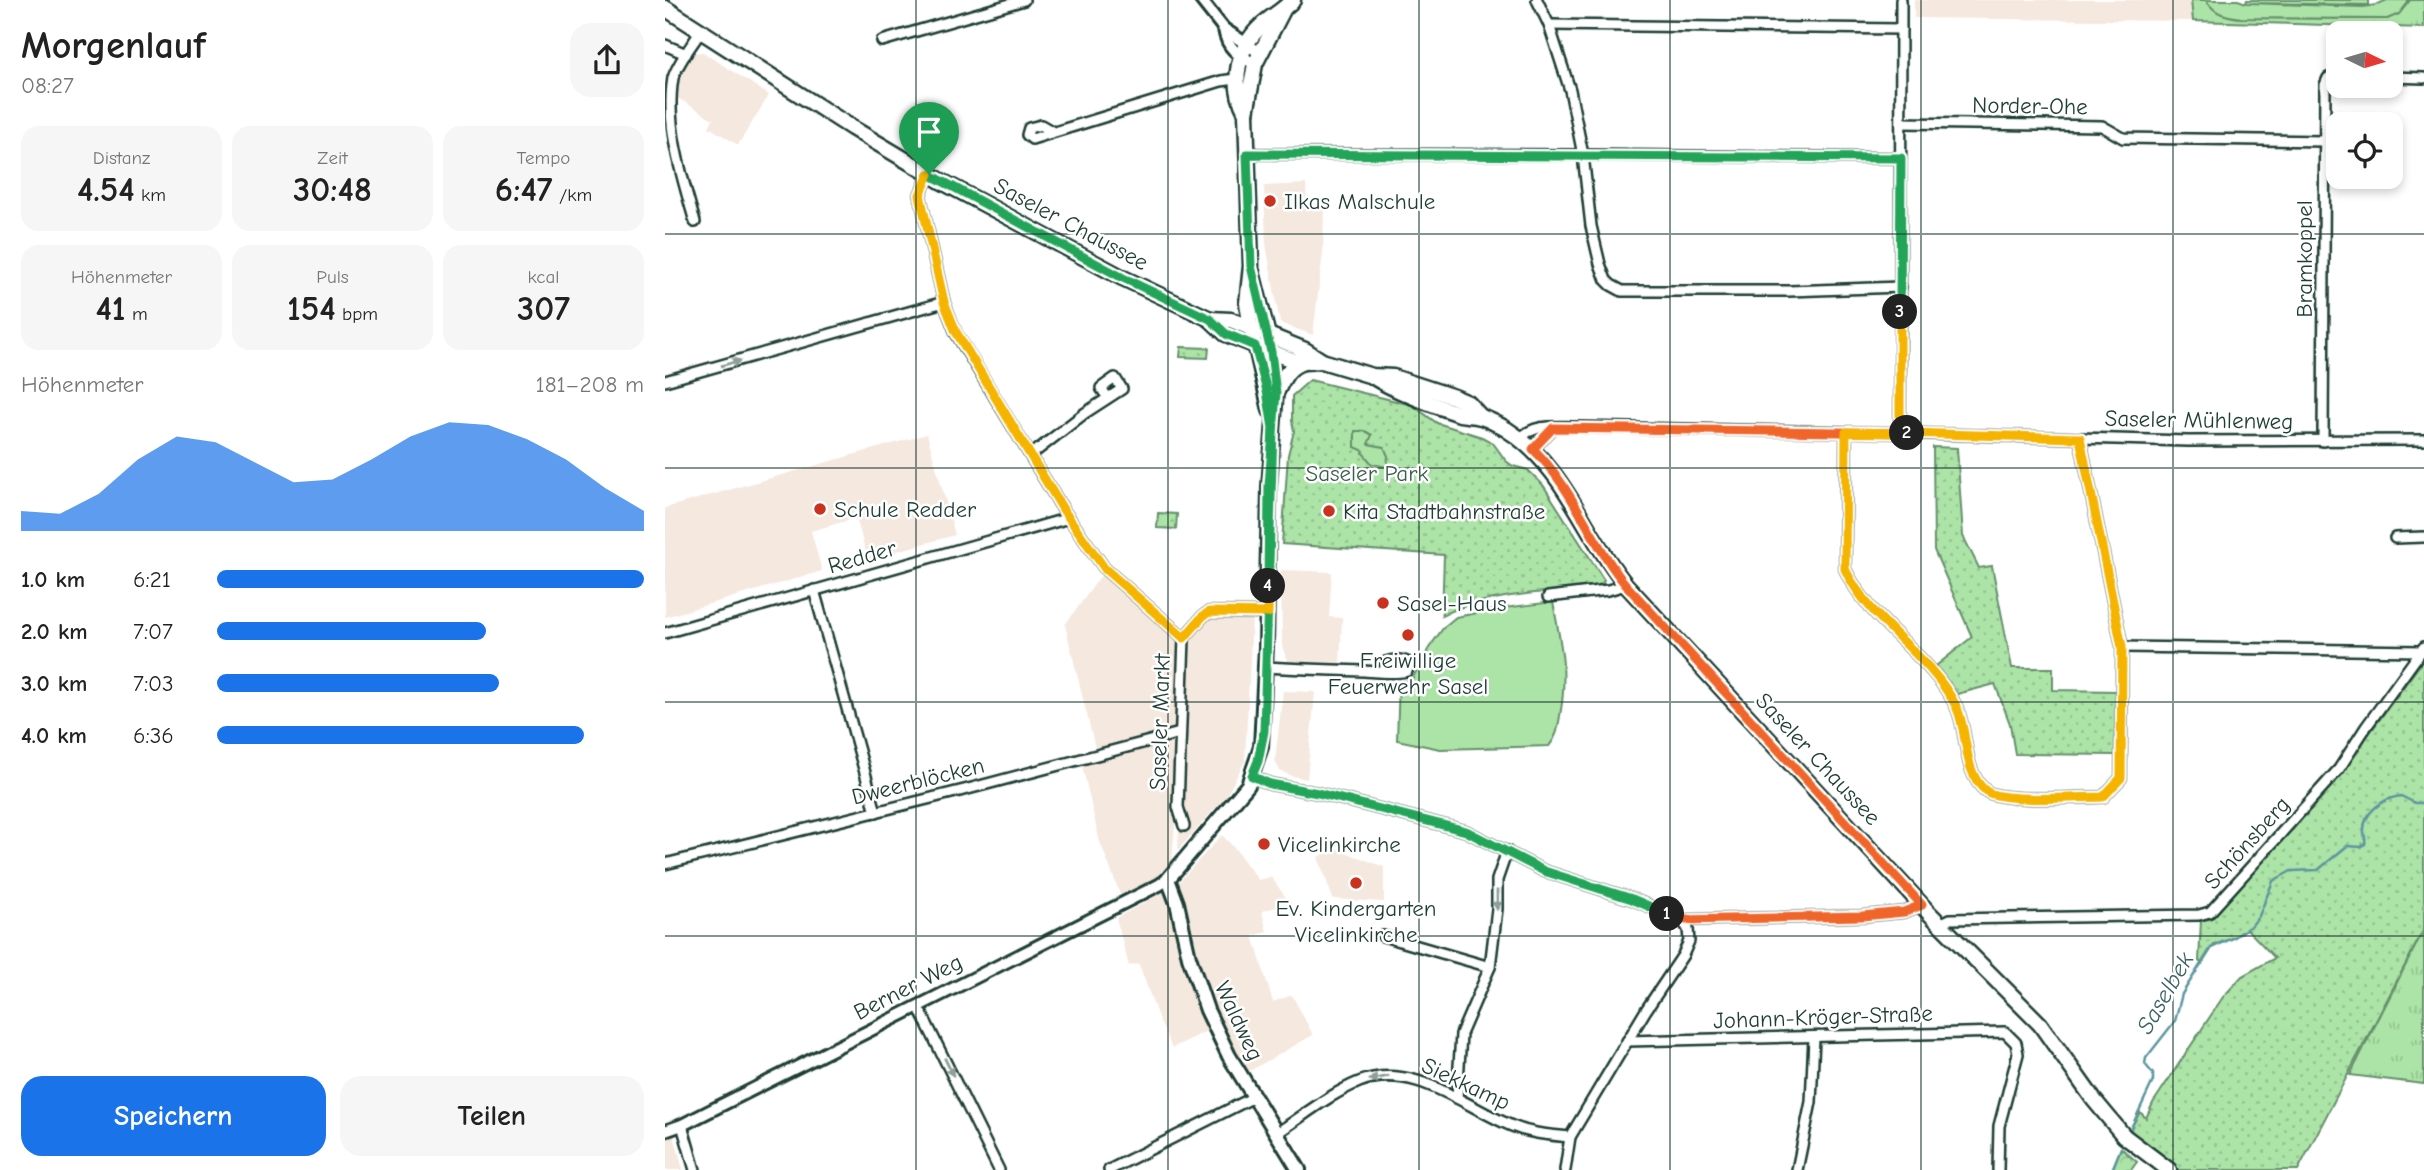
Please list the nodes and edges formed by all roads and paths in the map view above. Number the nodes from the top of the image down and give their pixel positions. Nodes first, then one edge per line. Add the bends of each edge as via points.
1 (1024, 0) edge
2 (1201, 0) edge
3 (1537, 0) edge
4 (1901, 0) edge
5 (1288, 5) edge
6 (665, 8) edge
7 (1549, 25) junction
8 (1901, 29) junction
9 (701, 31) junction
10 (882, 41) dead end
11 (665, 45) edge
12 (687, 54) junction
13 (1251, 54) junction
14 (2403, 77) edge
15 (2424, 78) edge
16 (1236, 79) junction
17 (2326, 84) edge
18 (1245, 113) junction
19 (1901, 123) junction
20 (1053, 132) dead end
21 (2324, 141) junction
22 (669, 144) edge
23 (1247, 154) junction
24 (1583, 155) junction
25 (1901, 158) junction
26 (929, 174) junction
27 (695, 222) dead end
28 (1251, 266) junction
29 (1901, 287) junction
30 (944, 302) junction
31 (1210, 319) junction
32 (1251, 329) junction
33 (1268, 336) junction
34 (1255, 346) junction
35 (1271, 352) junction
36 (1322, 361) junction
37 (1303, 362) junction
38 (665, 382) edge
39 (1276, 393) junction
40 (1108, 398) dead end
41 (1273, 428) junction
42 (1553, 428) junction
43 (1846, 432) junction
44 (1900, 433) junction
45 (2080, 438) junction
46 (1520, 439) junction
47 (2424, 440) edge
48 (2323, 441) junction
49 (1533, 449) junction
50 (1031, 455) junction
51 (1069, 518) junction
52 (2424, 537) edge
53 (2395, 538) dead end
54 (1626, 585) junction
55 (814, 590) junction
56 (1548, 597) dead end
57 (1268, 613) junction
58 (665, 633) edge
59 (1184, 638) junction
60 (2122, 647) junction
61 (2423, 649) edge
62 (1266, 667) junction
63 (1384, 672) dead end
64 (1180, 733) junction
65 (1252, 776) junction
66 (1178, 807) dead end
67 (876, 812) junction
68 (1507, 851) junction
69 (665, 864) edge
70 (1168, 879) junction
71 (1922, 905) junction
72 (1682, 920) junction
73 (1940, 924) junction
74 (1383, 936) dead end
75 (1490, 967) junction
76 (918, 1006) junction
77 (1814, 1038) junction
78 (1627, 1041) junction
79 (1254, 1097) junction
80 (1457, 1098) junction
81 (682, 1125) junction
82 (665, 1131) edge
83 (1277, 1133) junction
84 (1570, 1137) junction
85 (695, 1170) edge
86 (999, 1170) edge
87 (1109, 1170) edge
88 (1299, 1170) edge
89 (1565, 1170) edge
90 (1797, 1170) edge
91 (1998, 1170) edge
92 (2169, 1170) edge

1 - 10 street
2 - 13 street via 1224,29 1229,46
3 - 7 street
4 - 8 street
5 - 13 main road via 1261,27
6 - 9 main road, Saseler Chaussee
7 - 8 street
7 - 24 street via 1570,90
8 - 19 street
9 - 12 street
9 - 26 main road, Saseler Chaussee
11 - 12 street
12 - 22 street via 674,75 670,93
13 - 16 main road
13 - 18 main road
14 - 15 street
16 - 18 main road
16 - 20 street
17 - 21 street, Bramkoppel
18 - 23 main road
19 - 21 street, Norder-Ohe via 2102,126 2123,138
19 - 25 street
21 - 48 street, Bramkoppel
22 - 27 street
23 - 24 street
23 - 28 main road
24 - 25 street
24 - 29 street via 1600,264 1611,285 1622,290
25 - 29 street
26 - 30 street via 920,195
26 - 31 main road, Saseler Chaussee
28 - 32 main road via 1247,303
28 - 33 main road
29 - 44 street
38 -> 30 street
30 - 50 street via 956,332
31 - 32 main road, Saseler Chaussee via 1231,320
31 - 34 main road, Saseler Chaussee via 1226,334
32 - 33 main road, Saseler Chaussee
32 - 34 main road
33 - 35 main road
33 - 36 main road, Saseler Chaussee
34 - 35 main road, Saseler Chaussee
34 - 41 main road
35 - 37 main road, Saseler Chaussee
35 - 39 main road
36 - 37 main road, Saseler Chaussee
36 - 46 main road, Saseler Chaussee via 1372,376 1389,388 1462,415 1480,416
37 - 39 main road via 1287,372
39 - 41 main road
40 - 50 street
41 - 57 main road
42 - 43 street, Saseler Mühlenweg
42 - 46 street, Saseler Mühlenweg via 1530,430
42 - 49 street
43 - 44 street, Saseler Mühlenweg
43 - 60 street via 1845,569 1855,589 1933,674 1956,706 1972,773 1987,792 2006,797 2103,797 2121,778
44 - 45 street, Saseler Mühlenweg
45 - 48 street, Saseler Mühlenweg
45 - 60 street
46 - 49 main road, Saseler Chaussee
47 - 48 street, Saseler Mühlenweg
49 - 54 main road, Saseler Chaussee via 1558,478
50 - 51 street
51 - 55 street, Redder
51 - 59 street via 1105,569
52 - 53 street
54 - 56 street
54 - 71 main road, Saseler Chaussee
55 - 58 street, Redder
55 - 67 street
57 - 59 street via 1209,612
57 - 62 main road
59 - 64 street, Saseler Markt
60 - 61 street
61 - 73 street, Schönsberg via 2339,769 2210,912 1950,919
62 - 63 street
62 - 65 main road via 1264,731
64 - 66 street, Saseler Markt
64 - 67 street, Dweerblöcken
65 - 68 street via 1466,831
65 - 70 main road
67 - 69 street, Dweerblöcken
68 - 72 street via 1544,871
68 -> 75 street via 1497,880
70 - 76 street, Berner Weg
70 - 79 main road, Waldweg via 1207,1010
71 - 72 street via 1904,912 1862,916
71 - 73 main road, Saseler Chaussee
72 - 78 street via 1689,941 1683,955
73 - 92 main road, Saseler Chaussee via 2040,1024 2124,1136
74 - 75 street
75 - 80 street via 1461,1034
76 - 81 street, Berner Weg
76 -> 86 street
77 - 78 street, Johann-Kröger-Straße
77 - 90 street via 1811,1102
77 - 91 street, Johann-Kröger-Straße via 2008,1034 2018,1054 1999,1126
78 - 84 street
79 - 83 main road, Waldweg
79 - 87 street
80 -> 83 street, Siekkamp via 1408,1077 1372,1078
80 - 84 street, Siekkamp via 1528,1132
81 - 82 street, Berner Weg
81 - 85 street
83 - 88 main road, Waldweg
84 - 89 street

